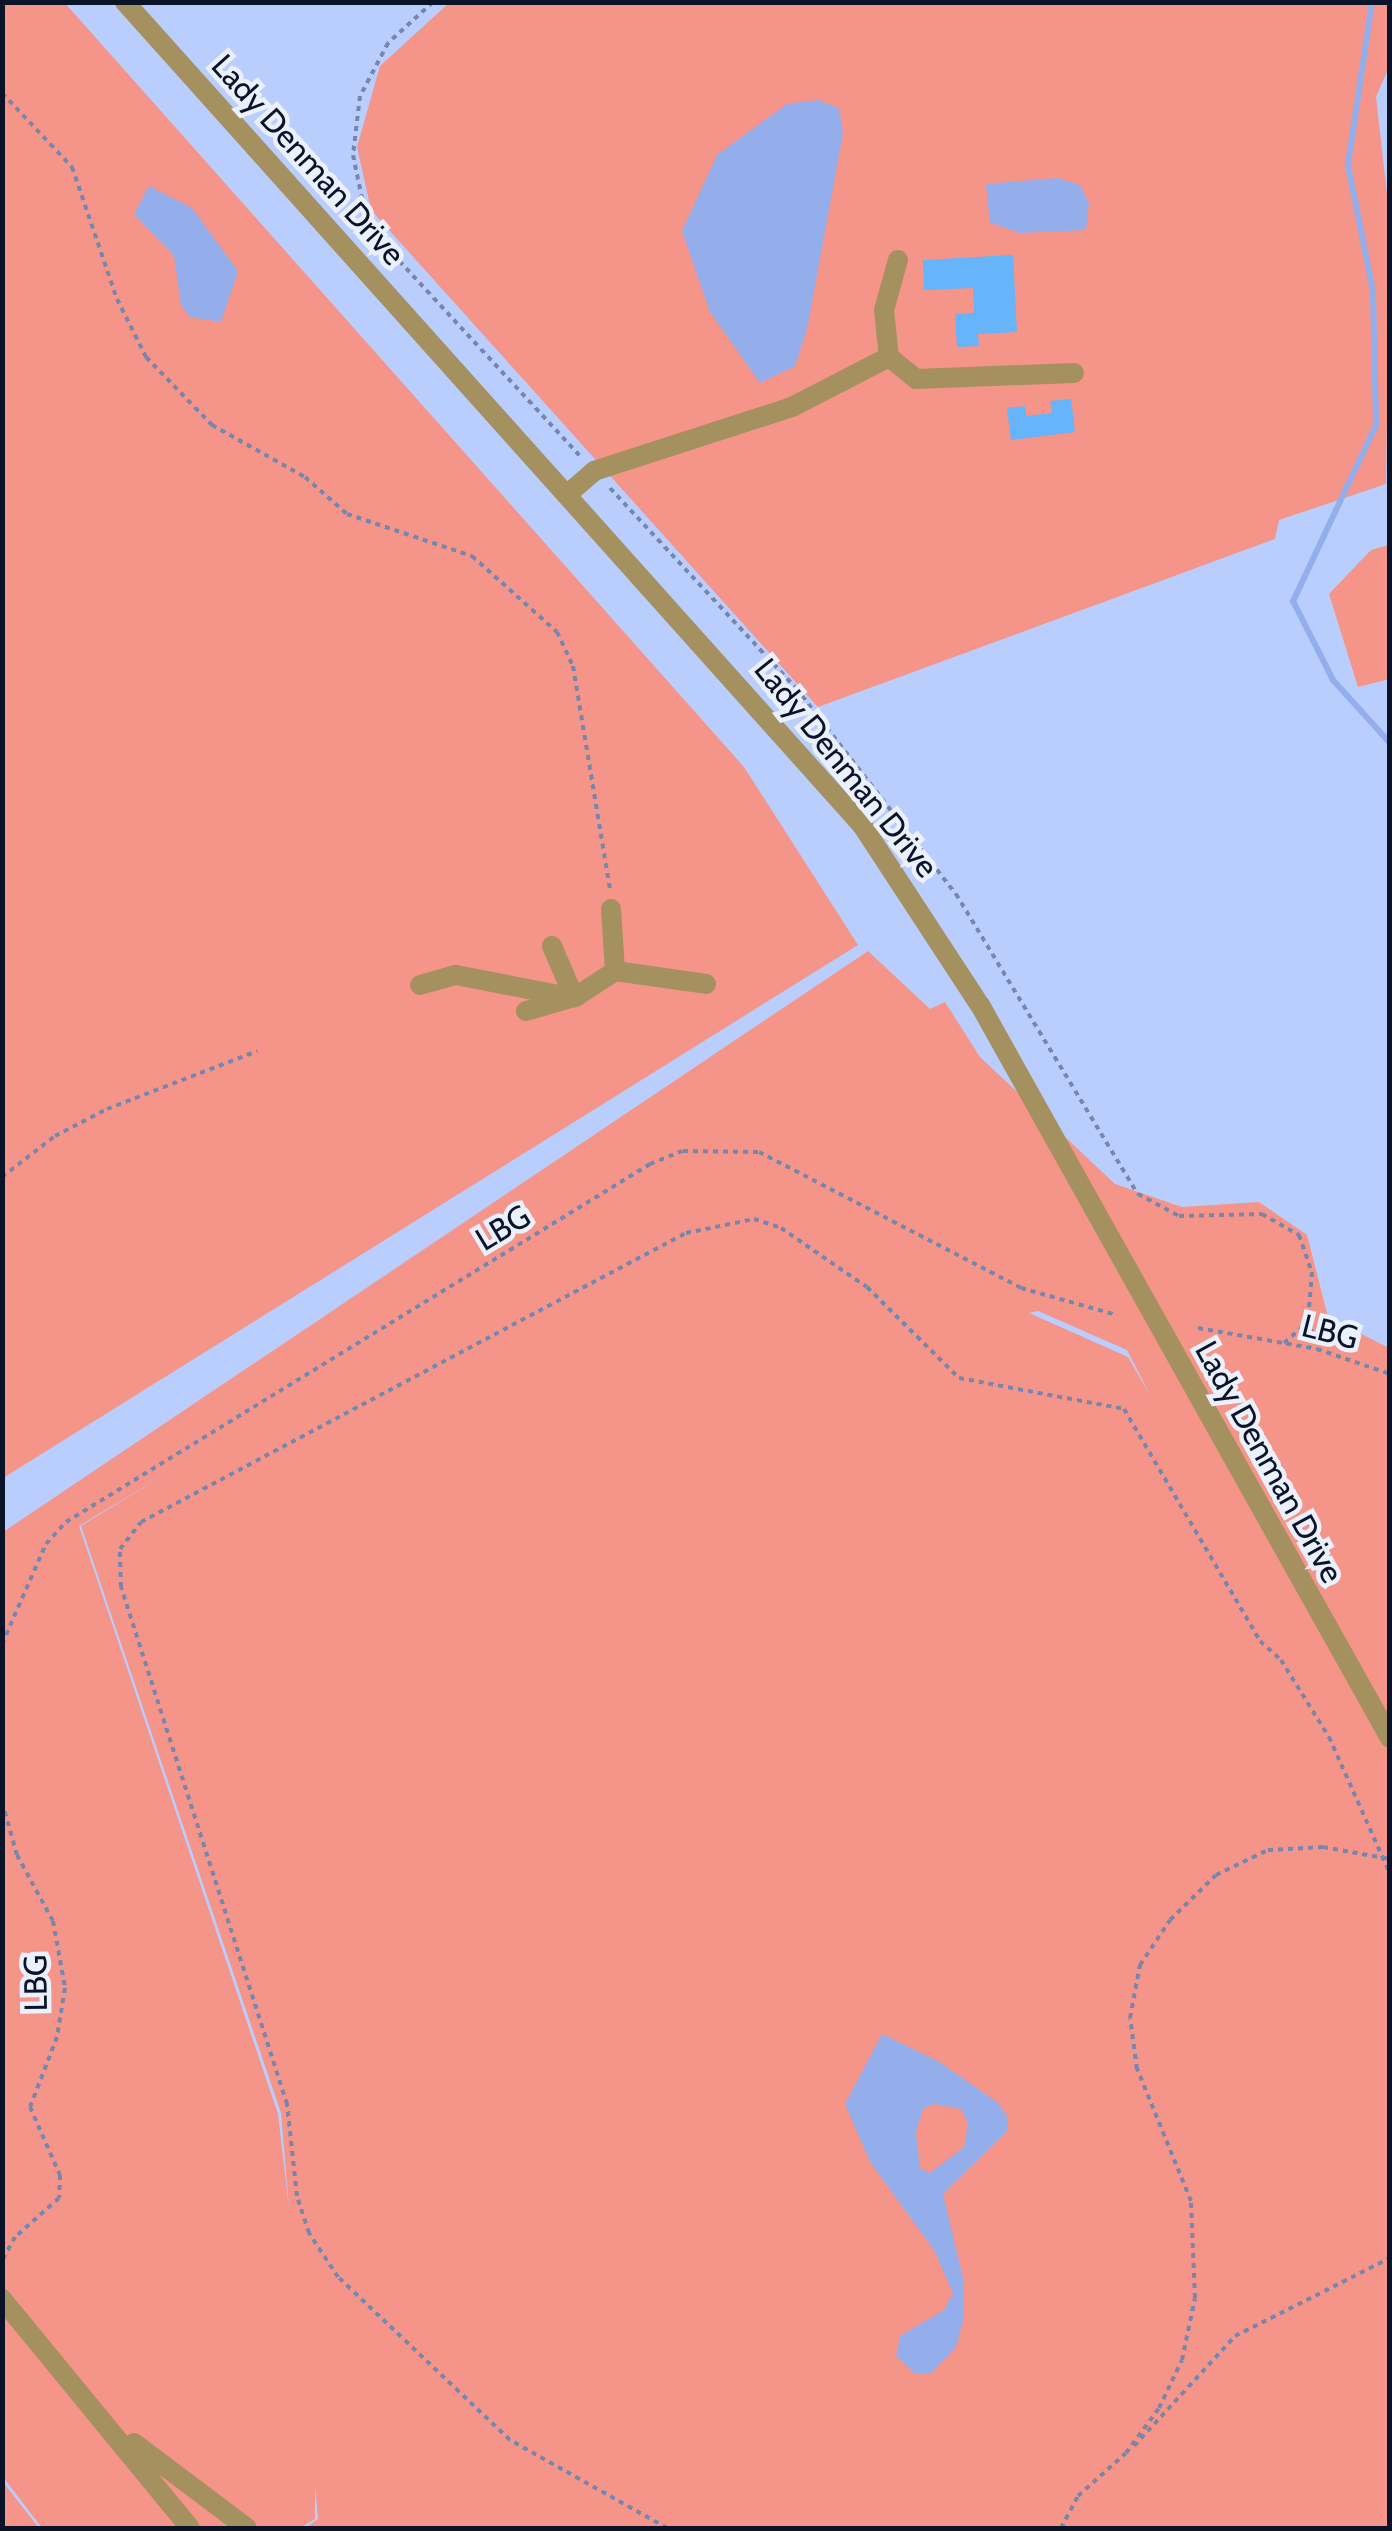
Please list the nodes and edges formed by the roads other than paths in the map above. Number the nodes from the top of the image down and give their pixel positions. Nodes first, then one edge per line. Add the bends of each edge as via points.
1 (125, 2) edge
2 (898, 260) dead end
3 (889, 357) junction
4 (1074, 373) dead end
5 (569, 493) junction
6 (606, 912) road end
7 (552, 946) dead end
8 (615, 971) junction
9 (706, 984) dead end
10 (420, 985) dead end
11 (573, 997) junction
12 (526, 1011) dead end
13 (1390, 1738) edge
14 (2, 2298) edge
15 (81, 2394) junction
16 (190, 2528) edge
17 (247, 2528) edge

1 - 5 street, Lady Denman Drive
2 - 3 street via 884,310
3 - 4 street via 916,378
3 - 5 street via 792,406 594,471
5 - 13 street, Lady Denman Drive via 765,710 862,826 924,914
6 - 8 street
7 - 11 street
8 - 9 street
8 - 11 street
10 - 11 street via 456,975
11 - 12 street
14 - 15 street
15 - 16 street
15 - 17 street via 155,2461

